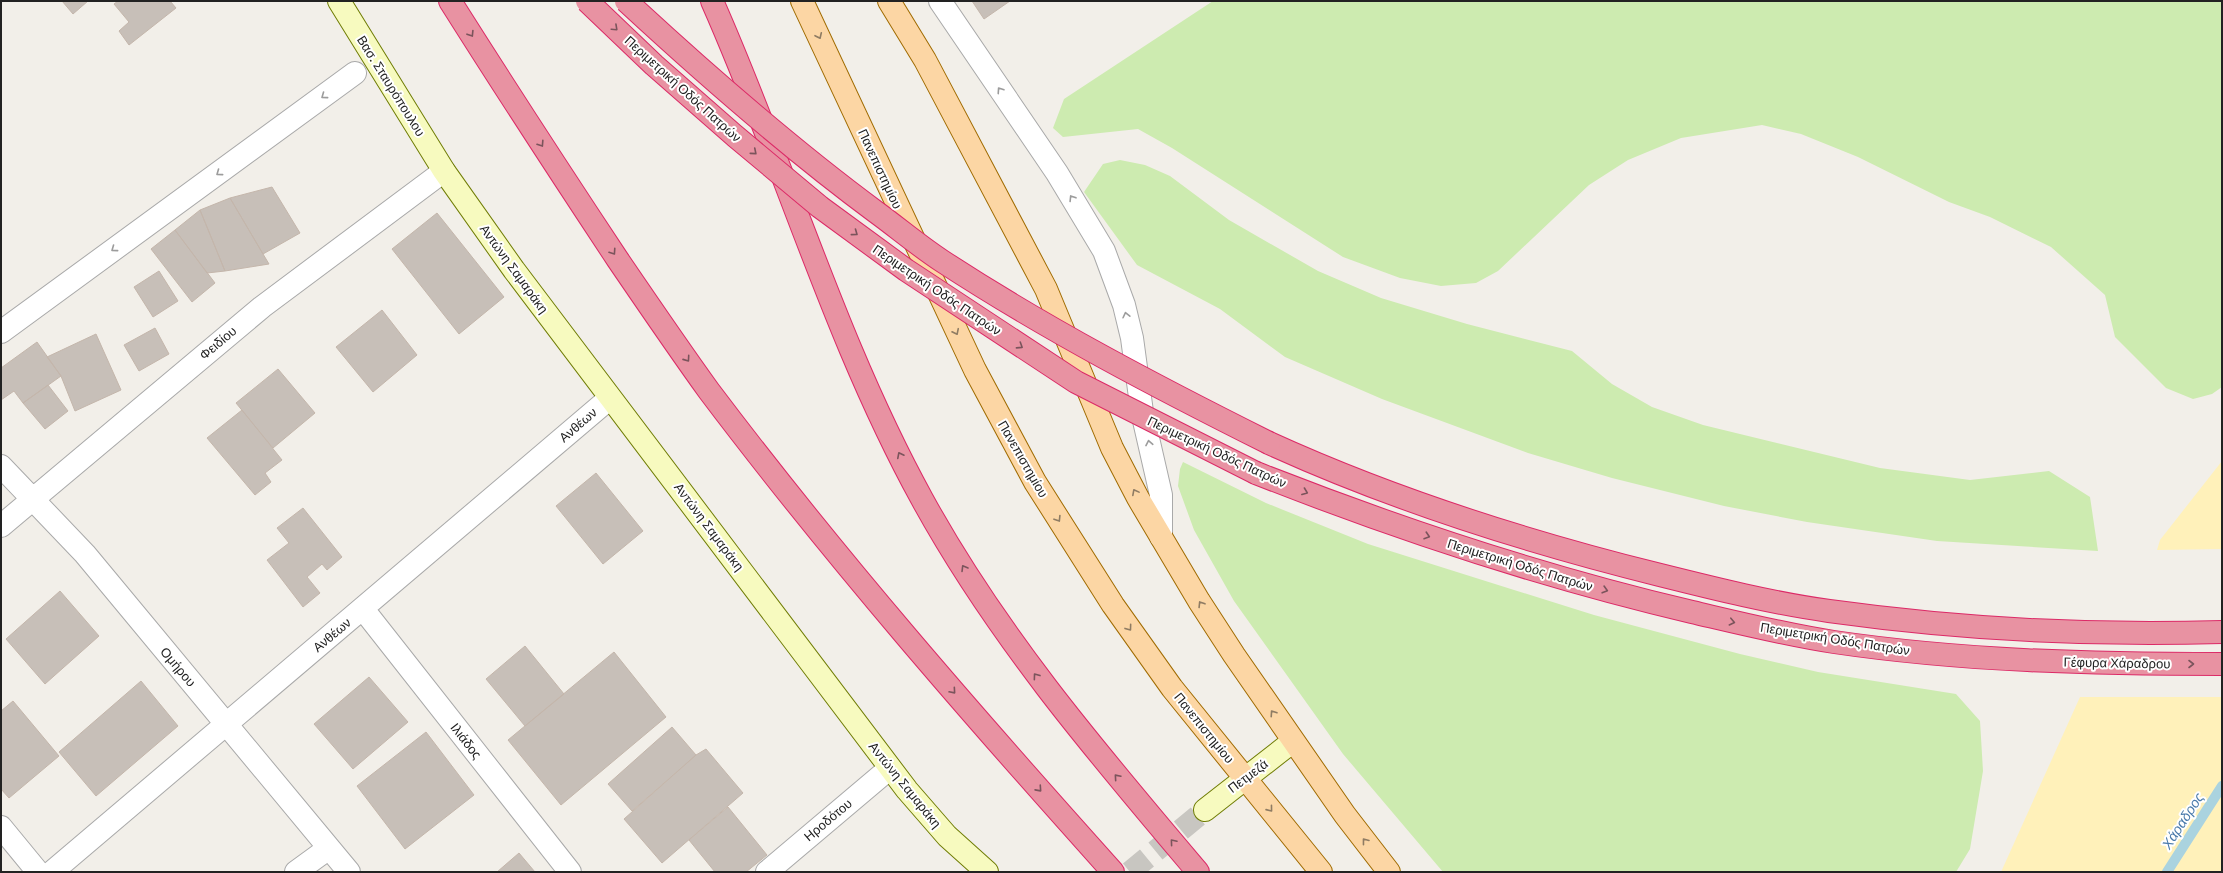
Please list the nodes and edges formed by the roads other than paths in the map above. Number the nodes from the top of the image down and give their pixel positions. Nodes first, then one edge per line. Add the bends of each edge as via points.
1 (338, 1) edge
2 (450, 1) edge
3 (586, 1) edge
4 (626, 1) edge
5 (712, 1) edge
6 (802, 1) edge
7 (889, 1) edge
8 (940, 1) edge
9 (355, 73) dead end
10 (444, 171) junction
11 (1, 332) edge
12 (610, 398) junction
13 (1, 466) edge
14 (34, 499) junction
15 (1, 526) edge
16 (1161, 537) junction
17 (363, 609) junction
18 (2222, 632) edge
19 (2012, 660) joint
20 (2222, 664) edge
21 (226, 725) junction
22 (1292, 742) junction
23 (890, 768) junction
24 (1245, 778) junction
25 (1205, 810) tunnel mouth
26 (1, 826) edge
27 (329, 848) junction
28 (1107, 866) edge
29 (38, 872) edge
30 (52, 872) edge
31 (296, 872) edge
32 (349, 872) edge
33 (570, 872) edge
34 (767, 872) edge
35 (987, 872) edge
36 (1198, 872) edge
37 (1320, 872) edge
38 (1389, 872) edge

1 - 10 street, Βασ. Σταυρόπουλου
2 -> 28 highway via 515,105 707,388 927,662
3 -> 19 highway, Περιμετρική Οδός Πατρών, bridge via 735,136 820,207 906,270 1076,382 1256,473 1406,529 1543,573 1636,599 1832,642
4 - 18 highway, Περιμετρική Οδός Πατρών, bridge via 735,100 841,186 941,260 1037,319 1164,390 1309,461 1487,526 1594,559 1712,588 1834,612 1935,624 2138,635
36 -> 5 highway via 1104,762 1040,681 996,618 922,500 877,410 841,326 760,116
6 -> 24 main road, Πανεπιστημίου via 953,325 1011,441 1113,605 1172,688
16 -> 7 main road via 1112,448 1046,289 925,60
16 -> 8 street via 1161,494 1142,412 1132,338 1124,305 1104,251 1057,173
9 -> 11 street
10 - 12 street, Αντώνη Σαμαράκη
10 - 14 street, Φειδίου via 262,307
12 - 17 street, Ανθέων
12 - 23 street, Αντώνη Σαμαράκη
13 - 14 street, Ομήρου
14 - 15 street, Φειδίου
14 - 21 street, Ομήρου via 84,554
22 -> 16 main road via 1219,632
17 - 21 street, Ανθέων
17 - 33 street, Ιλιάδος
19 -> 20 highway, Γέφυρα Χάραδρου via 2116,664
21 - 27 street, Ομήρου
21 - 30 street, Ανθέων
22 - 24 street, Πετμεζά
38 -> 22 main road
23 - 34 street, Ηροδότου
23 - 35 street, Αντώνη Σαμαράκη via 947,836
24 - 25 street, Πετμεζά
24 -> 37 main road, Πανεπιστημίου
26 - 29 street
27 - 31 street
27 - 32 street, Ομήρου

